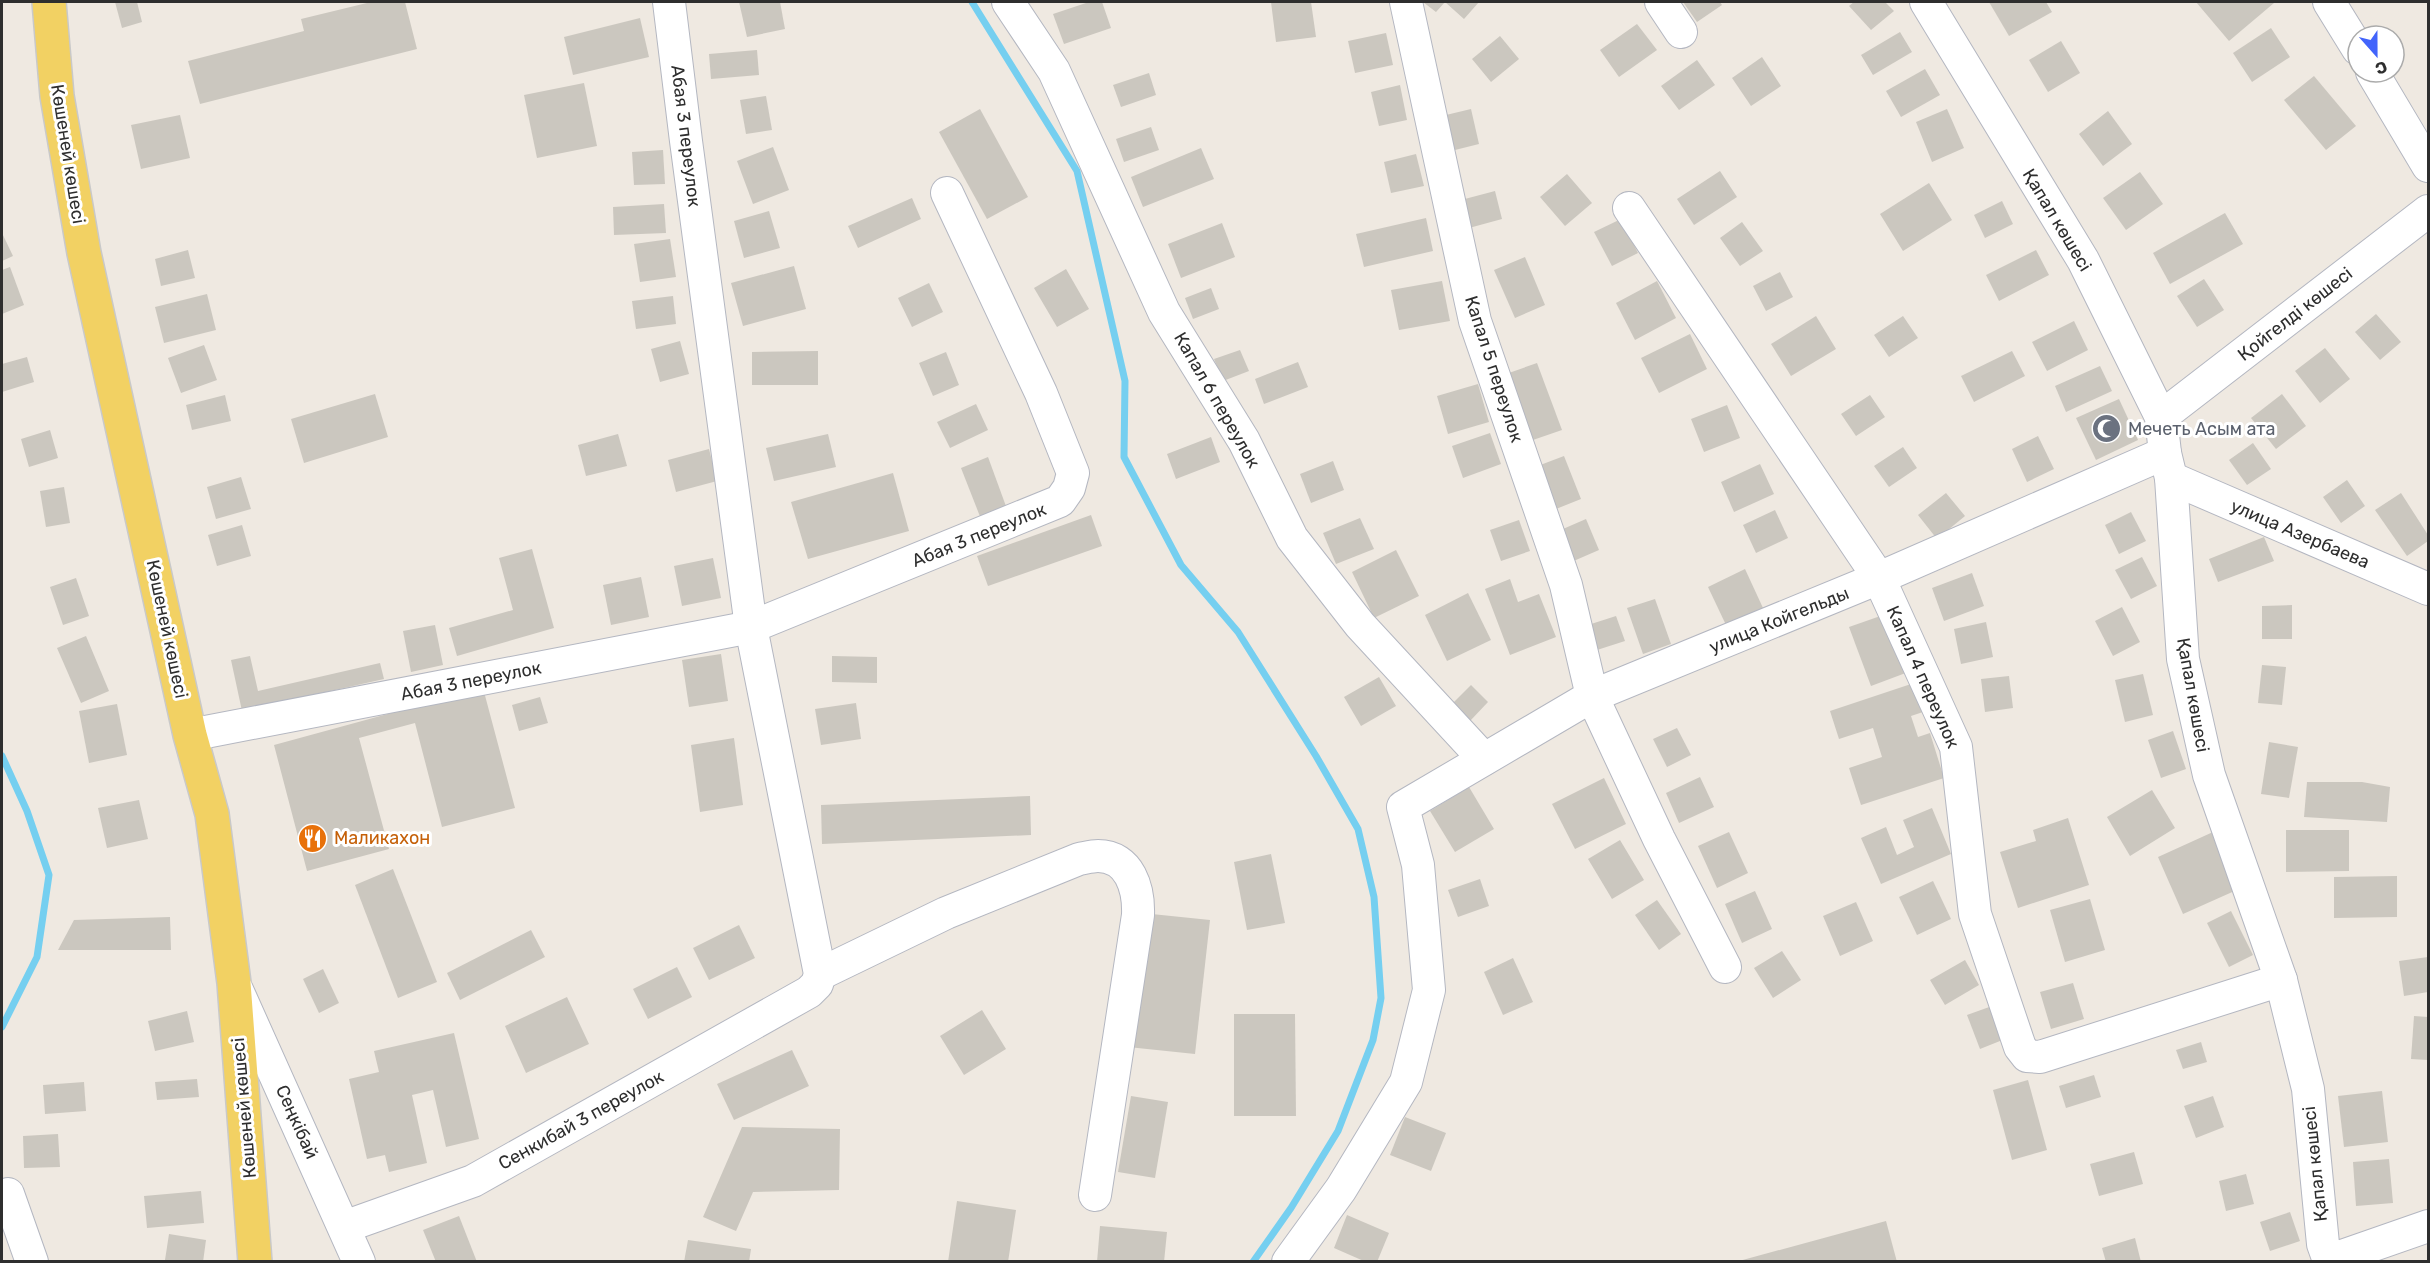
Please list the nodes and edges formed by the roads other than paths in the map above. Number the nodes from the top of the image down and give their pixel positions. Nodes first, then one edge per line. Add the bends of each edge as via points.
1 (49, 2) edge
2 (669, 2) edge
3 (1008, 2) edge
4 (1406, 2) edge
5 (1661, 2) edge
6 (1926, 2) edge
7 (2329, 2) edge
8 (2346, 30) edge
9 (1681, 32) dead end
10 (2379, 84) edge
11 (2428, 166) edge
12 (947, 194) dead end
13 (1629, 208) dead end
14 (2428, 211) edge
15 (2162, 417) junction
16 (2168, 465) junction
17 (1879, 578) junction
18 (2428, 589) edge
19 (751, 627) junction
20 (1592, 696) junction
21 (190, 735) junction
22 (1484, 759) junction
23 (1725, 967) dead end
24 (2281, 980) junction
25 (234, 983) junction
26 (815, 983) junction
27 (8, 1194) dead end
28 (1095, 1195) dead end
29 (2428, 1226) edge
30 (344, 1227) junction
31 (32, 1262) edge
32 (255, 1262) edge
33 (358, 1262) edge
34 (1288, 1262) edge

1 - 21 main road, Көшеней көшесі via 57,96 84,253
2 - 19 street, Абая 3 переулок
3 - 22 street, Капал 6 переулок via 1054,71 1164,312 1244,441 1292,538 1360,625
4 - 20 street, Капал 5 переулок via 1475,321 1566,585
5 - 9 street
6 - 15 street, Қапал көшесі via 2083,260
7 - 8 street
10 - 11 street
12 - 19 street, Абая 3 переулок via 1041,393 1073,473 1069,488 1060,501 1040,511
13 - 17 street, Капал 4 переулок
14 - 15 street, Қойгелді көшесі
15 - 16 street, Қапал көшесі
16 - 17 street, улица Койгельды
16 - 18 street, улица Азербаева
16 - 24 street, Қапал көшесі via 2183,659 2209,775
17 - 20 street, улица Койгельды
17 - 24 street, Капал 4 переулок via 1956,747 1975,914 2020,1047 2027,1056 2040,1057
19 - 21 street, Абая 3 переулок
19 - 26 street, Абая 3 переулок
20 - 22 street, улица Койгельды
20 - 23 street, Капал 5 переулок
21 - 25 main road, Көшеней көшесі via 212,814
22 - 34 street, улица Койгельды via 1403,807 1418,865 1429,990 1412,1059 1406,1082 1347,1179
24 - 29 street, Қапал көшесі via 2308,1089 2323,1244 2328,1258
25 - 30 street, Сеңкібай
25 - 32 main road, Көшеней көшесі
26 - 28 street, Сенкибай 3 переулок via 946,912 1079,859 1098,856 1115,860 1134,882 1138,915
26 - 30 street, Сенкибай 3 переулок via 473,1181
27 - 31 street
30 - 33 street, Сеңкібай

